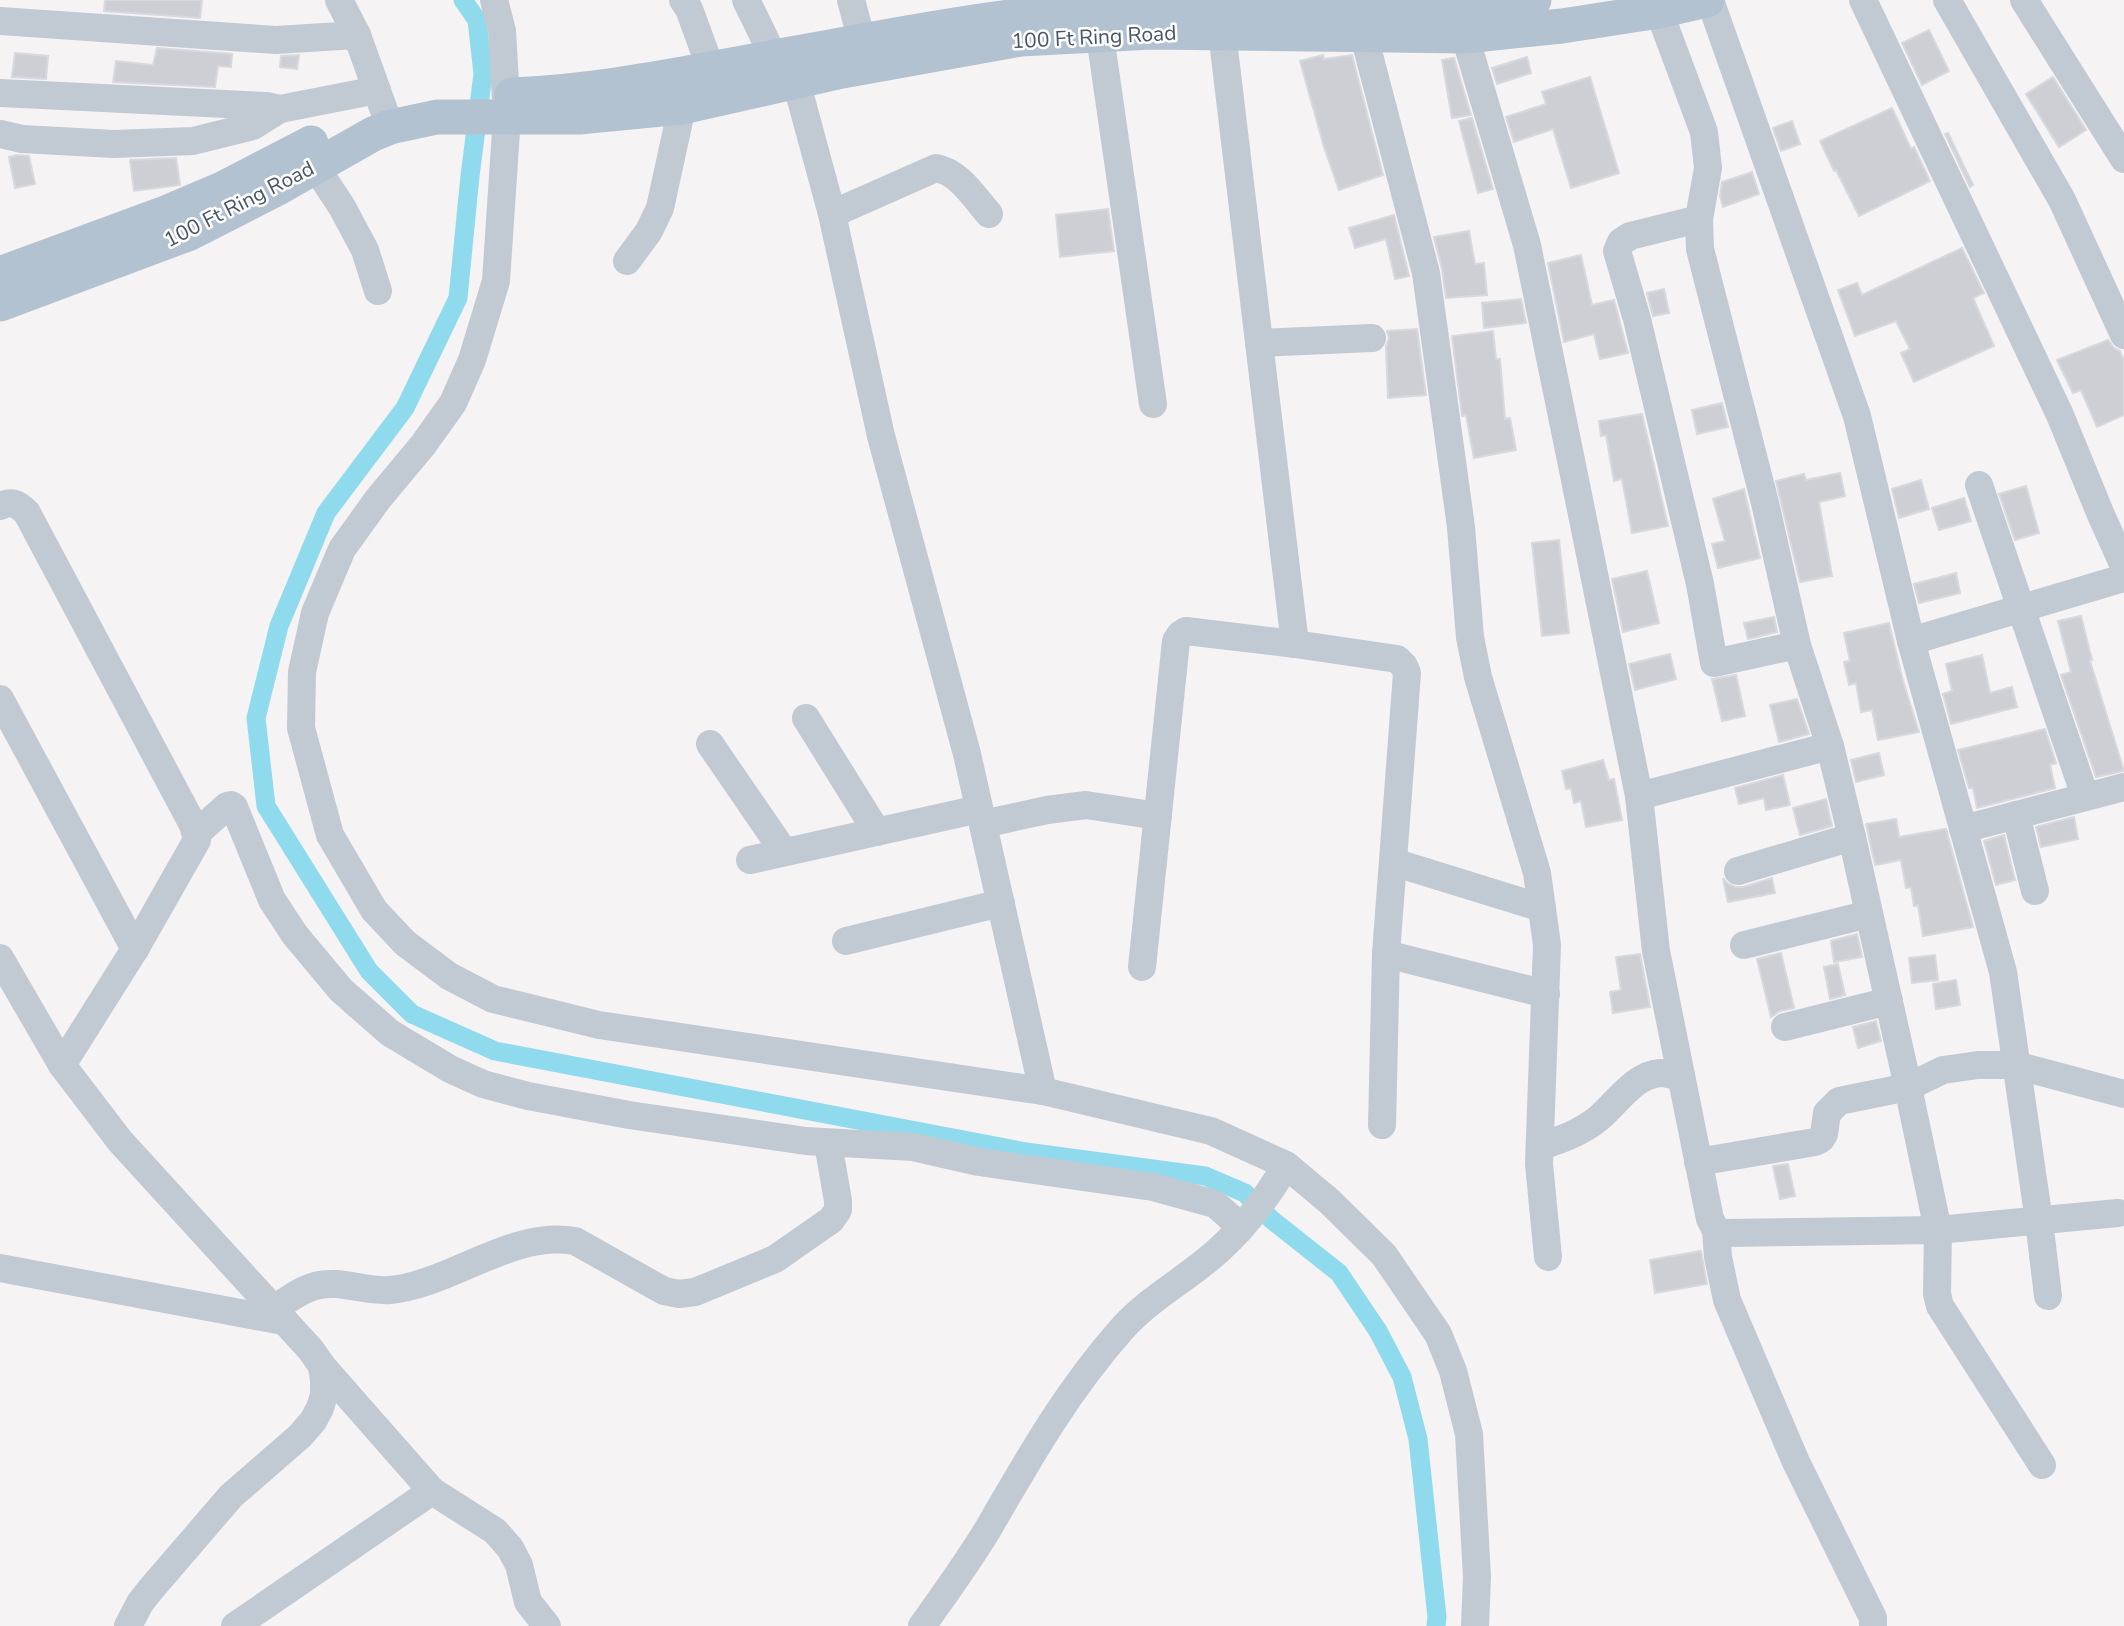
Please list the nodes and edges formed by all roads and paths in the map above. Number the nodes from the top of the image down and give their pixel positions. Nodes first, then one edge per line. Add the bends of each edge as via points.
1 (340, 0) edge
2 (494, 0) edge
3 (683, 0) edge
4 (746, 0) edge
5 (851, 0) edge
6 (1534, 0) edge
7 (1708, 0) edge
8 (1863, 0) edge
9 (1947, 0) edge
10 (2024, 0) edge
11 (1172, 3) edge
12 (1248, 3) edge
13 (1442, 4) edge
14 (1659, 11) junction
15 (0, 22) edge
16 (1098, 22) junction
17 (1222, 32) junction
18 (356, 35) junction
19 (1364, 36) junction
20 (1465, 36) junction
21 (862, 41) junction
22 (771, 58) junction
23 (712, 69) junction
24 (796, 81) junction
25 (0, 93) edge
26 (497, 106) junction
27 (682, 107) junction
28 (383, 108) junction
29 (280, 109) junction
30 (0, 134) edge
31 (2124, 159) edge
32 (315, 166) junction
33 (832, 214) junction
34 (989, 214) dead end
35 (1699, 219) junction
36 (627, 261) dead end
37 (1, 279) edge
38 (378, 290) dead end
39 (2124, 335) edge
40 (1372, 338) dead end
41 (1259, 343) junction
42 (1153, 404) dead end
43 (1979, 485) dead end
44 (0, 506) edge
45 (2124, 566) edge
46 (2124, 578) edge
47 (2022, 608) junction
48 (1911, 641) junction
49 (1295, 644) junction
50 (1797, 645) junction
51 (0, 699) edge
52 (806, 718) dead end
53 (710, 744) dead end
54 (1830, 746) junction
55 (2124, 787) edge
56 (1639, 796) junction
57 (2085, 796) junction
58 (2016, 815) junction
59 (1158, 816) junction
60 (981, 817) junction
61 (1963, 829) junction
62 (877, 832) junction
63 (197, 833) junction
64 (1852, 837) junction
65 (784, 852) junction
66 (750, 860) dead end
67 (1393, 862) junction
68 (1738, 871) dead end
69 (2035, 891) dead end
70 (1001, 903) junction
71 (1542, 908) junction
72 (1869, 914) junction
73 (846, 941) dead end
74 (1744, 945) dead end
75 (135, 948) junction
76 (1386, 954) junction
77 (0, 958) edge
78 (1142, 968) dead end
79 (1546, 994) junction
80 (1889, 1001) junction
81 (1785, 1027) dead end
82 (62, 1065) junction
83 (2015, 1065) junction
84 (1681, 1076) junction
85 (1908, 1087) junction
86 (1043, 1091) junction
87 (2124, 1094) edge
88 (1382, 1125) dead end
89 (828, 1143) junction
90 (1540, 1146) junction
91 (1698, 1163) junction
92 (1282, 1172) junction
93 (2118, 1213) dead end
94 (2039, 1221) junction
95 (1243, 1226) junction
96 (1716, 1230) junction
97 (1938, 1230) junction
98 (1548, 1257) dead end
99 (0, 1268) edge
100 (2048, 1296) dead end
101 (278, 1315) junction
102 (322, 1366) junction
103 (2042, 1465) dead end
104 (432, 1491) junction
105 (128, 1626) edge
106 (235, 1626) edge
107 (547, 1626) edge
108 (922, 1626) edge
109 (1475, 1626) edge
110 (1873, 1626) edge

1 - 18 street
2 - 26 street via 502,31
3 - 23 street
4 - 22 street
5 - 21 street
6 - 13 main road, 100 Ft Ring Road via 1471,8
7 - 14 main road, 100 Ft Ring Road
7 - 48 street via 1848,385
8 - 45 street via 2060,415
9 - 39 street via 2062,200
10 - 31 street
11 - 12 main road, 100 Ft Ring Road
11 - 16 main road, 100 Ft Ring Road
12 - 13 main road, 100 Ft Ring Road via 1377,12
14 - 20 main road, 100 Ft Ring Road
14 - 35 street via 1704,132 1709,168
15 - 18 street via 276,40
16 - 17 main road, 100 Ft Ring Road via 1151,32
16 - 21 main road, 100 Ft Ring Road via 1060,11
16 - 24 main road, 100 Ft Ring Road
16 - 42 street
17 - 19 main road, 100 Ft Ring Road
17 - 41 street
18 - 28 street
19 - 20 main road, 100 Ft Ring Road
19 - 71 street via 1426,272 1478,677 1537,873
20 - 56 street via 1527,245
21 - 22 main road, 100 Ft Ring Road
22 - 23 main road, 100 Ft Ring Road
23 - 26 main road, 100 Ft Ring Road
24 - 27 main road, 100 Ft Ring Road
24 - 33 street
25 - 29 street
26 - 27 main road, 100 Ft Ring Road via 579,117
26 - 28 main road, 100 Ft Ring Road
26 - 86 street via 496,281 472,360 453,403 342,549 315,613 303,672 301,728 330,835 374,910 405,943 449,976 493,999 599,1025
27 - 36 street via 660,208
28 - 29 street
28 - 32 main road, 100 Ft Ring Road via 373,134
28 - 37 main road, 100 Ft Ring Road via 224,188
29 - 30 street via 253,126 192,141 114,144
32 - 37 main road, 100 Ft Ring Road via 190,233
32 - 38 street via 365,250
33 - 34 street via 936,169 957,178
33 - 60 street via 881,436
35 - 50 street via 1700,249
35 - 50 street via 1630,236 1616,251 1637,319 1714,663
40 - 41 street
41 - 49 street
43 - 47 street
44 - 63 street via 16,504 27,513
46 - 47 street
47 - 48 street
47 - 57 street
48 - 61 street
49 - 59 street via 1186,631 1180,635
49 - 67 street via 1397,659 1404,666
50 - 54 street
51 - 75 street
52 - 62 street
53 - 65 street
54 - 56 street
54 - 64 street
55 - 57 street
56 - 84 street via 1656,951
57 - 58 street
58 - 61 street
58 - 69 street
59 - 60 street via 1086,806
59 - 78 street
60 - 62 street
60 - 70 street
61 - 83 street via 2003,972
62 - 65 street
63 - 75 street via 196,844
63 - 89 street via 231,804 272,900 295,935 369,1016 450,1069 528,1096
64 - 68 street
64 - 72 street
65 - 66 street
67 - 71 street
67 - 76 street
70 - 73 street
70 - 86 street
71 - 79 street
72 - 74 street
72 - 80 street
75 - 82 street
76 - 79 street
76 - 88 street
77 - 82 street
79 - 90 street
80 - 81 street
80 - 85 street
82 - 101 street via 120,1141
83 - 85 street via 1943,1070
83 - 87 street
83 - 94 street
84 - 90 street via 1659,1073 1643,1078 1598,1118 1563,1140
84 - 91 street
85 - 91 street via 1839,1101 1827,1113 1824,1134 1815,1142
85 - 97 street
86 - 92 street via 1211,1131
89 - 95 street via 913,1147 979,1162 1153,1187 1215,1204
89 - 101 street via 838,1201 831,1220 775,1259 695,1292 664,1291 575,1241 561,1239 536,1241 389,1290 316,1285 303,1290
90 - 98 street
91 - 96 street
92 - 95 street
92 - 109 street via 1329,1201 1384,1255 1438,1334 1469,1434 1477,1577
93 - 94 street
94 - 97 street
94 - 100 street
95 - 108 street via 1130,1321 1073,1389 987,1531
96 - 97 street
96 - 110 street via 1727,1300
97 - 103 street via 1940,1306
99 - 101 street
101 - 102 street
102 - 104 street
102 - 105 street via 324,1395 313,1422 231,1496 139,1603
104 - 106 street
104 - 107 street via 495,1531 510,1548 528,1602

